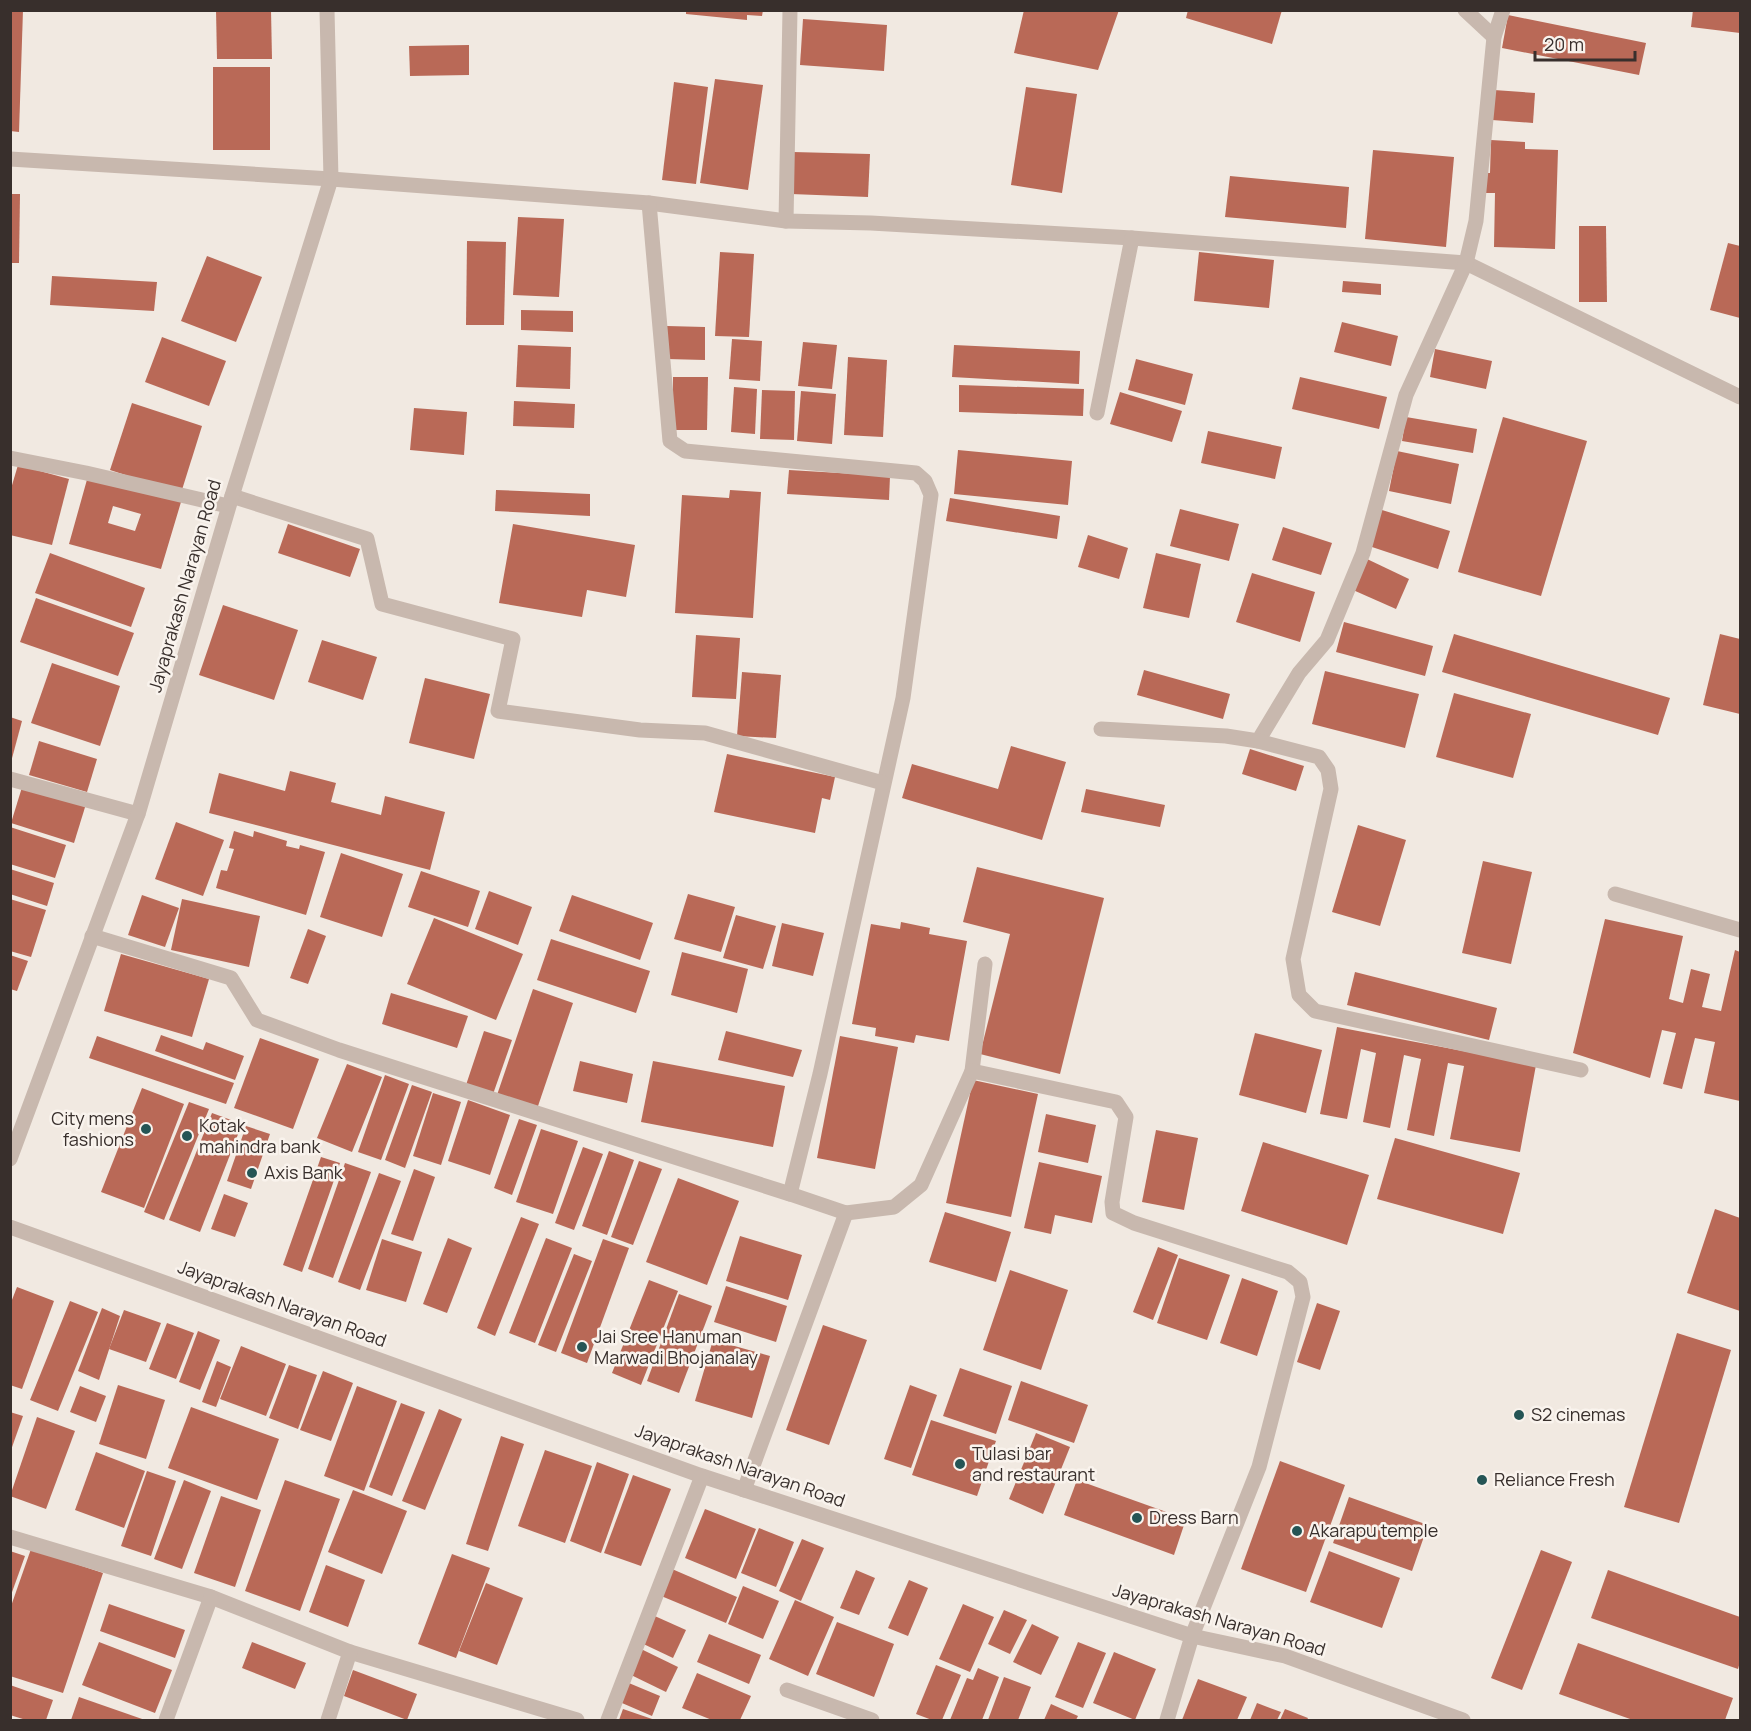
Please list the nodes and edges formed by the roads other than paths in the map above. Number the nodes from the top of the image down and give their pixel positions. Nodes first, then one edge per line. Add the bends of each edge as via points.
1 (327, 10) edge
2 (790, 10) edge
3 (1465, 10) edge
4 (1503, 10) edge
5 (1494, 37) junction
6 (10, 159) edge
7 (331, 179) junction
8 (649, 203) junction
9 (786, 221) junction
10 (1132, 238) junction
11 (1466, 263) junction
12 (1740, 397) edge
13 (1097, 413) dead end
14 (10, 458) edge
15 (230, 501) junction
16 (1101, 729) dead end
17 (1258, 741) junction
18 (10, 779) edge
19 (883, 783) junction
20 (138, 814) junction
21 (1615, 894) dead end
22 (1740, 930) edge
23 (92, 936) junction
24 (985, 964) dead end
25 (1581, 1070) dead end
26 (972, 1071) junction
27 (10, 1159) edge
28 (790, 1194) junction
29 (846, 1213) junction
30 (10, 1227) edge
31 (702, 1476) junction
32 (744, 1490) junction
33 (10, 1537) edge
34 (211, 1597) junction
35 (1192, 1636) junction
36 (350, 1652) junction
37 (787, 1690) dead end
38 (166, 1720) edge
39 (328, 1720) edge
40 (578, 1720) edge
41 (608, 1720) edge
42 (872, 1720) edge
43 (1167, 1720) edge
44 (1463, 1720) edge

1 - 7 street, Jayaprakash Narayan Road
2 - 9 street
3 - 5 street
4 - 5 street
5 - 11 street via 1476,221
6 - 7 street
7 - 8 street
7 - 15 street, Jayaprakash Narayan Road
8 - 9 street
8 - 19 street via 670,441 684,451 915,473 925,481 932,495 903,698
9 - 10 street
10 - 11 street
10 - 13 street
11 - 12 street
11 - 17 street via 1406,395 1363,553 1327,640 1299,673
14 - 15 street
15 - 19 street via 367,539 382,604 513,639 498,711 640,730 705,733
15 - 20 street, Jayaprakash Narayan Road
16 - 17 street
17 - 25 street via 1319,757 1328,770 1331,789 1293,959 1299,995 1315,1011
18 - 20 street
19 - 28 street
20 - 23 street, Jayaprakash Narayan Road
21 - 22 street
23 - 27 street, Jayaprakash Narayan Road
23 - 28 street via 231,978 257,1020 328,1047
24 - 26 street
26 - 29 street via 921,1185 894,1207
26 - 35 street via 1116,1102 1126,1117 1113,1213 1288,1272 1300,1282 1303,1297 1259,1467
28 - 29 street
29 - 32 street
30 - 31 street, Jayaprakash Narayan Road
31 - 32 street, Jayaprakash Narayan Road
31 - 41 street
32 - 35 street, Jayaprakash Narayan Road
33 - 34 street
34 - 36 street
34 - 38 street
35 - 43 street
35 - 44 street, Jayaprakash Narayan Road via 1285,1656
36 - 39 street
36 - 40 street
37 - 42 street

